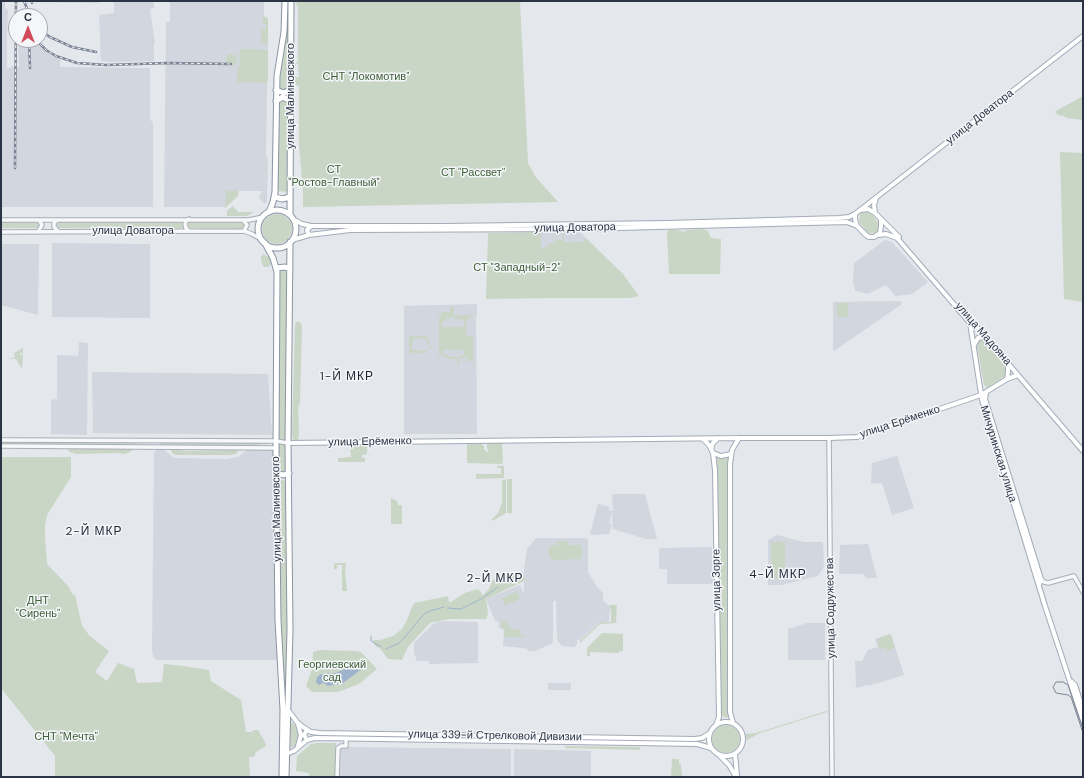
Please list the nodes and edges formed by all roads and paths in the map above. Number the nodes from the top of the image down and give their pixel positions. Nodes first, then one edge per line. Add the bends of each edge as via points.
1 (285, 1) edge
2 (291, 1) edge
3 (1083, 36) edge
4 (276, 90) junction
5 (290, 90) junction
6 (276, 101) junction
7 (290, 101) junction
8 (275, 197) junction
9 (290, 197) junction
10 (876, 198) junction
11 (861, 210) junction
12 (268, 212) junction
13 (875, 213) junction
14 (855, 214) junction
15 (263, 216) junction
16 (292, 217) junction
17 (189, 219) junction
18 (1, 220) edge
19 (39, 220) junction
20 (56, 220) junction
21 (242, 220) junction
22 (881, 220) junction
23 (311, 226) junction
24 (857, 226) junction
25 (189, 231) junction
26 (244, 231) junction
27 (1, 232) edge
28 (38, 232) junction
29 (58, 232) junction
30 (878, 234) junction
31 (309, 235) junction
32 (291, 241) junction
33 (264, 242) junction
34 (276, 268) junction
35 (290, 269) junction
36 (968, 320) joint
37 (974, 345) junction
38 (992, 346) junction
39 (1008, 363) junction
40 (1018, 375) junction
41 (1007, 379) junction
42 (980, 385) junction
43 (987, 392) junction
44 (981, 395) junction
45 (975, 397) junction
46 (703, 438) junction
47 (718, 438) junction
48 (725, 438) junction
49 (739, 438) junction
50 (829, 438) junction
51 (1, 440) edge
52 (146, 440) junction
53 (152, 440) junction
54 (157, 440) junction
55 (268, 441) junction
56 (276, 442) junction
57 (288, 443) junction
58 (1, 446) edge
59 (146, 447) junction
60 (152, 447) junction
61 (157, 447) junction
62 (268, 448) junction
63 (276, 448) junction
64 (712, 451) junction
65 (732, 452) junction
66 (1083, 453) edge
67 (277, 473) junction
68 (289, 473) junction
69 (289, 480) junction
70 (277, 481) junction
71 (1041, 579) junction
72 (1039, 585) junction
73 (1083, 592) edge
74 (1069, 679) junction
75 (287, 709) junction
76 (1083, 710) edge
77 (1083, 721) edge
78 (297, 722) junction
79 (733, 723) junction
80 (716, 725) junction
81 (307, 730) junction
82 (710, 733) junction
83 (377, 734) junction
84 (385, 734) junction
85 (346, 739) junction
86 (306, 740) junction
87 (377, 740) junction
88 (385, 740) junction
89 (298, 747) junction
90 (711, 748) junction
91 (285, 754) junction
92 (736, 754) junction
93 (718, 755) junction
94 (282, 777) edge
95 (286, 777) edge
96 (337, 777) edge
97 (737, 777) edge
98 (832, 777) edge

1 - 4 highway, улица Малиновского via 284,32
2 - 5 highway, улица Малиновского
3 - 10 main road, улица Доватора
4 - 5 highway via 283,93
4 - 6 highway, улица Малиновского
5 - 7 highway, улица Малиновского
6 - 7 highway via 284,97
6 - 8 highway, улица Малиновского
7 - 9 highway, улица Малиновского
8 - 9 highway
8 - 12 highway, улица Малиновского
9 - 16 highway, улица Малиновского
10 - 11 main road, улица Доватора
10 - 13 main road
11 - 13 main road via 868,209
11 - 14 main road
12 - 15 highway
12 - 16 highway via 280,210
13 - 22 main road
14 - 23 main road, улица Доватора via 839,218 621,224
14 - 24 main road
15 - 21 street, улица Доватора
15 - 33 highway via 258,228
16 - 23 main road, улица Доватора via 302,224
16 - 32 highway via 296,229
17 - 20 street, улица Доватора
17 - 21 street, улица Доватора
17 - 25 street via 185,224
18 - 19 street, улица Доватора
19 - 20 street, улица Доватора
19 - 28 street via 42,225
20 - 29 street via 54,227
21 - 26 street via 246,222
22 - 30 main road
22 - 38 main road, улица Мадояна via 898,236
23 - 31 main road via 307,230
24 - 30 main road via 869,237
24 - 31 main road, улица Доватора via 848,222 580,229 350,230
25 - 26 street, улица Доватора
25 - 29 street, улица Доватора
26 - 33 street, улица Доватора
27 - 28 street, улица Доватора
28 - 29 street, улица Доватора
30 - 36 main road, улица Мадояна via 897,238
31 - 32 main road, улица Доватора
32 - 33 highway via 280,247 272,247
32 - 35 highway, улица Малиновского
33 - 34 highway, улица Малиновского
34 - 35 highway
34 - 56 highway, улица Малиновского
35 - 57 highway, улица Малиновского
36 - 37 main road, Мичуринская улица
37 - 38 main road via 981,337
37 - 42 main road, Мичуринская улица
38 - 39 main road, улица Мадояна
39 - 40 main road, улица Мадояна
39 - 41 main road
40 - 41 main road, улица Ерёменко
40 - 66 main road, улица Мадояна
41 - 43 main road, улица Ерёменко
41 - 66 main road, улица Мадояна via 1020,380
42 - 43 main road
42 - 44 main road, Мичуринская улица
42 - 45 main road
43 - 44 main road, улица Ерёменко
43 - 71 main road, Мичуринская улица via 985,399
44 - 45 main road, улица Ерёменко
44 - 72 main road, Мичуринская улица
45 - 50 main road, улица Ерёменко via 857,437
46 - 47 main road, улица Ерёменко
46 - 57 main road, улица Ерёменко
46 - 64 main road
47 - 48 main road, улица Ерёменко
47 - 64 main road via 713,443
48 - 49 main road, улица Ерёменко
48 - 65 main road
49 - 50 main road, улица Ерёменко
49 - 65 main road
50 - 98 street, улица Содружества
51 - 52 street, улица Ерёменко
52 - 53 street, улица Ерёменко
52 - 59 street
53 - 54 street, улица Ерёменко
53 - 60 street
54 - 55 street, улица Ерёменко
54 - 61 street
55 - 56 street, улица Ерёменко
55 - 62 street
56 - 57 street, улица Ерёменко
56 - 63 highway, улица Малиновского
57 - 68 highway, улица Малиновского
58 - 59 street
59 - 60 street
60 - 61 street
61 - 62 street
62 - 63 street
63 - 67 highway, улица Малиновского
64 - 65 main road via 721,456
64 - 80 main road, улица Зорге via 715,470 719,717
65 - 79 main road, улица Зорге via 730,712
67 - 68 highway
67 - 70 highway, улица Малиновского
68 - 69 highway, улица Малиновского
69 - 70 highway via 283,478
69 - 75 highway, улица Малиновского via 290,630
70 - 91 highway, улица Малиновского via 278,620
71 - 72 main road
71 - 73 street via 1048,583 1074,576
72 - 74 main road, Мичуринская улица
74 - 76 main road, Мичуринская улица via 1075,685
74 - 77 main road, Мичуринская улица
75 - 78 main road, улица 339-й Стрелковой Дивизии
75 - 91 highway, улица Малиновского
78 - 81 main road, улица 339-й Стрелковой Дивизии
78 - 89 main road via 301,735
79 - 80 main road via 724,722
79 - 92 main road via 741,730 743,740
80 - 82 main road
81 - 83 main road, улица 339-й Стрелковой Дивизии via 320,733
81 - 86 main road via 304,735
82 - 84 main road, улица 339-й Стрелковой Дивизии via 695,739
82 - 90 main road
83 - 84 main road, улица 339-й Стрелковой Дивизии
83 - 87 main road
84 - 88 main road
85 - 86 main road, улица 339-й Стрелковой Дивизии
85 - 87 main road, улица 339-й Стрелковой Дивизии
85 - 96 street via 346,746 338,748
86 - 89 main road
87 - 88 main road, улица 339-й Стрелковой Дивизии
88 - 90 main road, улица 339-й Стрелковой Дивизии via 697,744
89 - 91 main road
90 - 93 main road
91 - 94 highway, улица Малиновского
91 - 95 highway, улица Малиновского
92 - 93 main road
92 - 97 main road
93 - 97 main road

